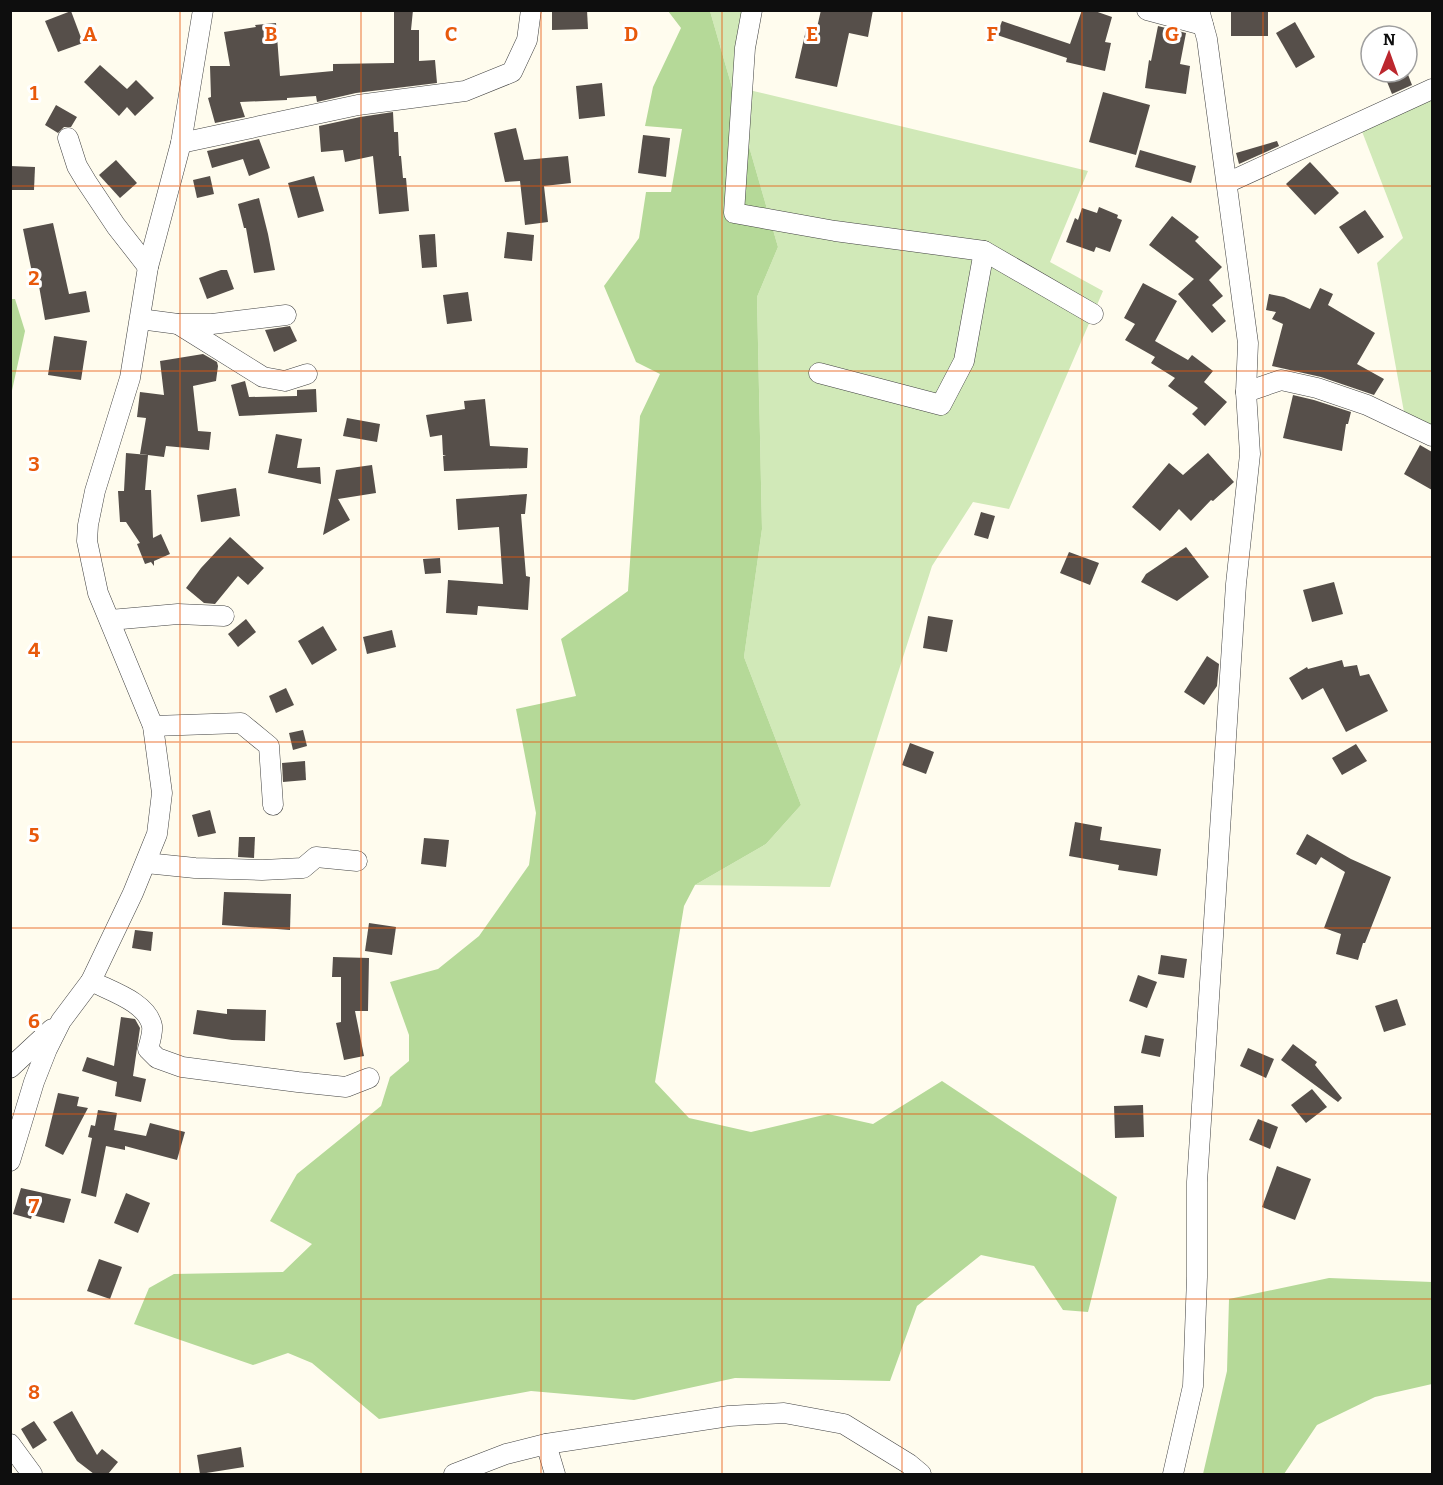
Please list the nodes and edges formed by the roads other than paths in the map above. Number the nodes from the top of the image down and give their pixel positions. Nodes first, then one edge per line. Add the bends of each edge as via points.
1 (203, 10) edge
2 (531, 10) edge
3 (752, 10) edge
4 (1147, 10) edge
5 (1201, 17) edge
6 (1432, 89) edge
7 (68, 138) dead end
8 (181, 143) junction
9 (1227, 183) junction
10 (984, 251) junction
11 (148, 267) junction
12 (1093, 314) dead end
13 (286, 315) dead end
14 (140, 319) junction
15 (178, 324) junction
16 (819, 373) dead end
17 (307, 374) dead end
18 (1246, 392) junction
19 (1432, 436) edge
20 (224, 616) dead end
21 (110, 620) junction
22 (153, 726) junction
23 (273, 805) dead end
24 (357, 861) dead end
25 (146, 863) junction
26 (91, 981) junction
27 (61, 1022) junction
28 (10, 1068) edge
29 (369, 1078) dead end
30 (10, 1161) edge
31 (10, 1444) edge
32 (546, 1444) junction
33 (26, 1470) edge
34 (454, 1474) edge
35 (555, 1474) edge
36 (921, 1474) edge
37 (1173, 1474) edge

1 - 8 street
2 - 8 street via 526,40 513,72 465,91 358,105
3 - 10 street via 745,48 734,213
4 - 5 street
5 - 9 street
6 - 9 street
7 - 11 street via 77,166
8 - 11 street
9 - 18 street via 1248,344
10 - 12 street
10 - 16 street via 964,361 941,405
11 - 14 street
13 - 15 street
14 - 15 street
14 - 21 street via 130,378 88,525 87,541 98,593
15 - 17 street via 263,377 285,381
18 - 19 street via 1281,380 1317,388 1367,405
18 - 37 street via 1250,454 1236,584 1197,1182 1193,1386
20 - 21 street via 178,614
21 - 22 street
22 - 23 street via 241,723 269,746
22 - 25 street via 162,793 157,834
24 - 25 street via 316,857 303,868 262,870
25 - 26 street
26 - 27 street
26 - 29 street via 147,1014 152,1027 148,1049 157,1058 182,1066 346,1087
27 - 28 street
27 - 30 street via 34,1082
31 - 33 street
32 - 34 street
32 - 35 street
32 - 36 street via 729,1416 784,1413 844,1424

